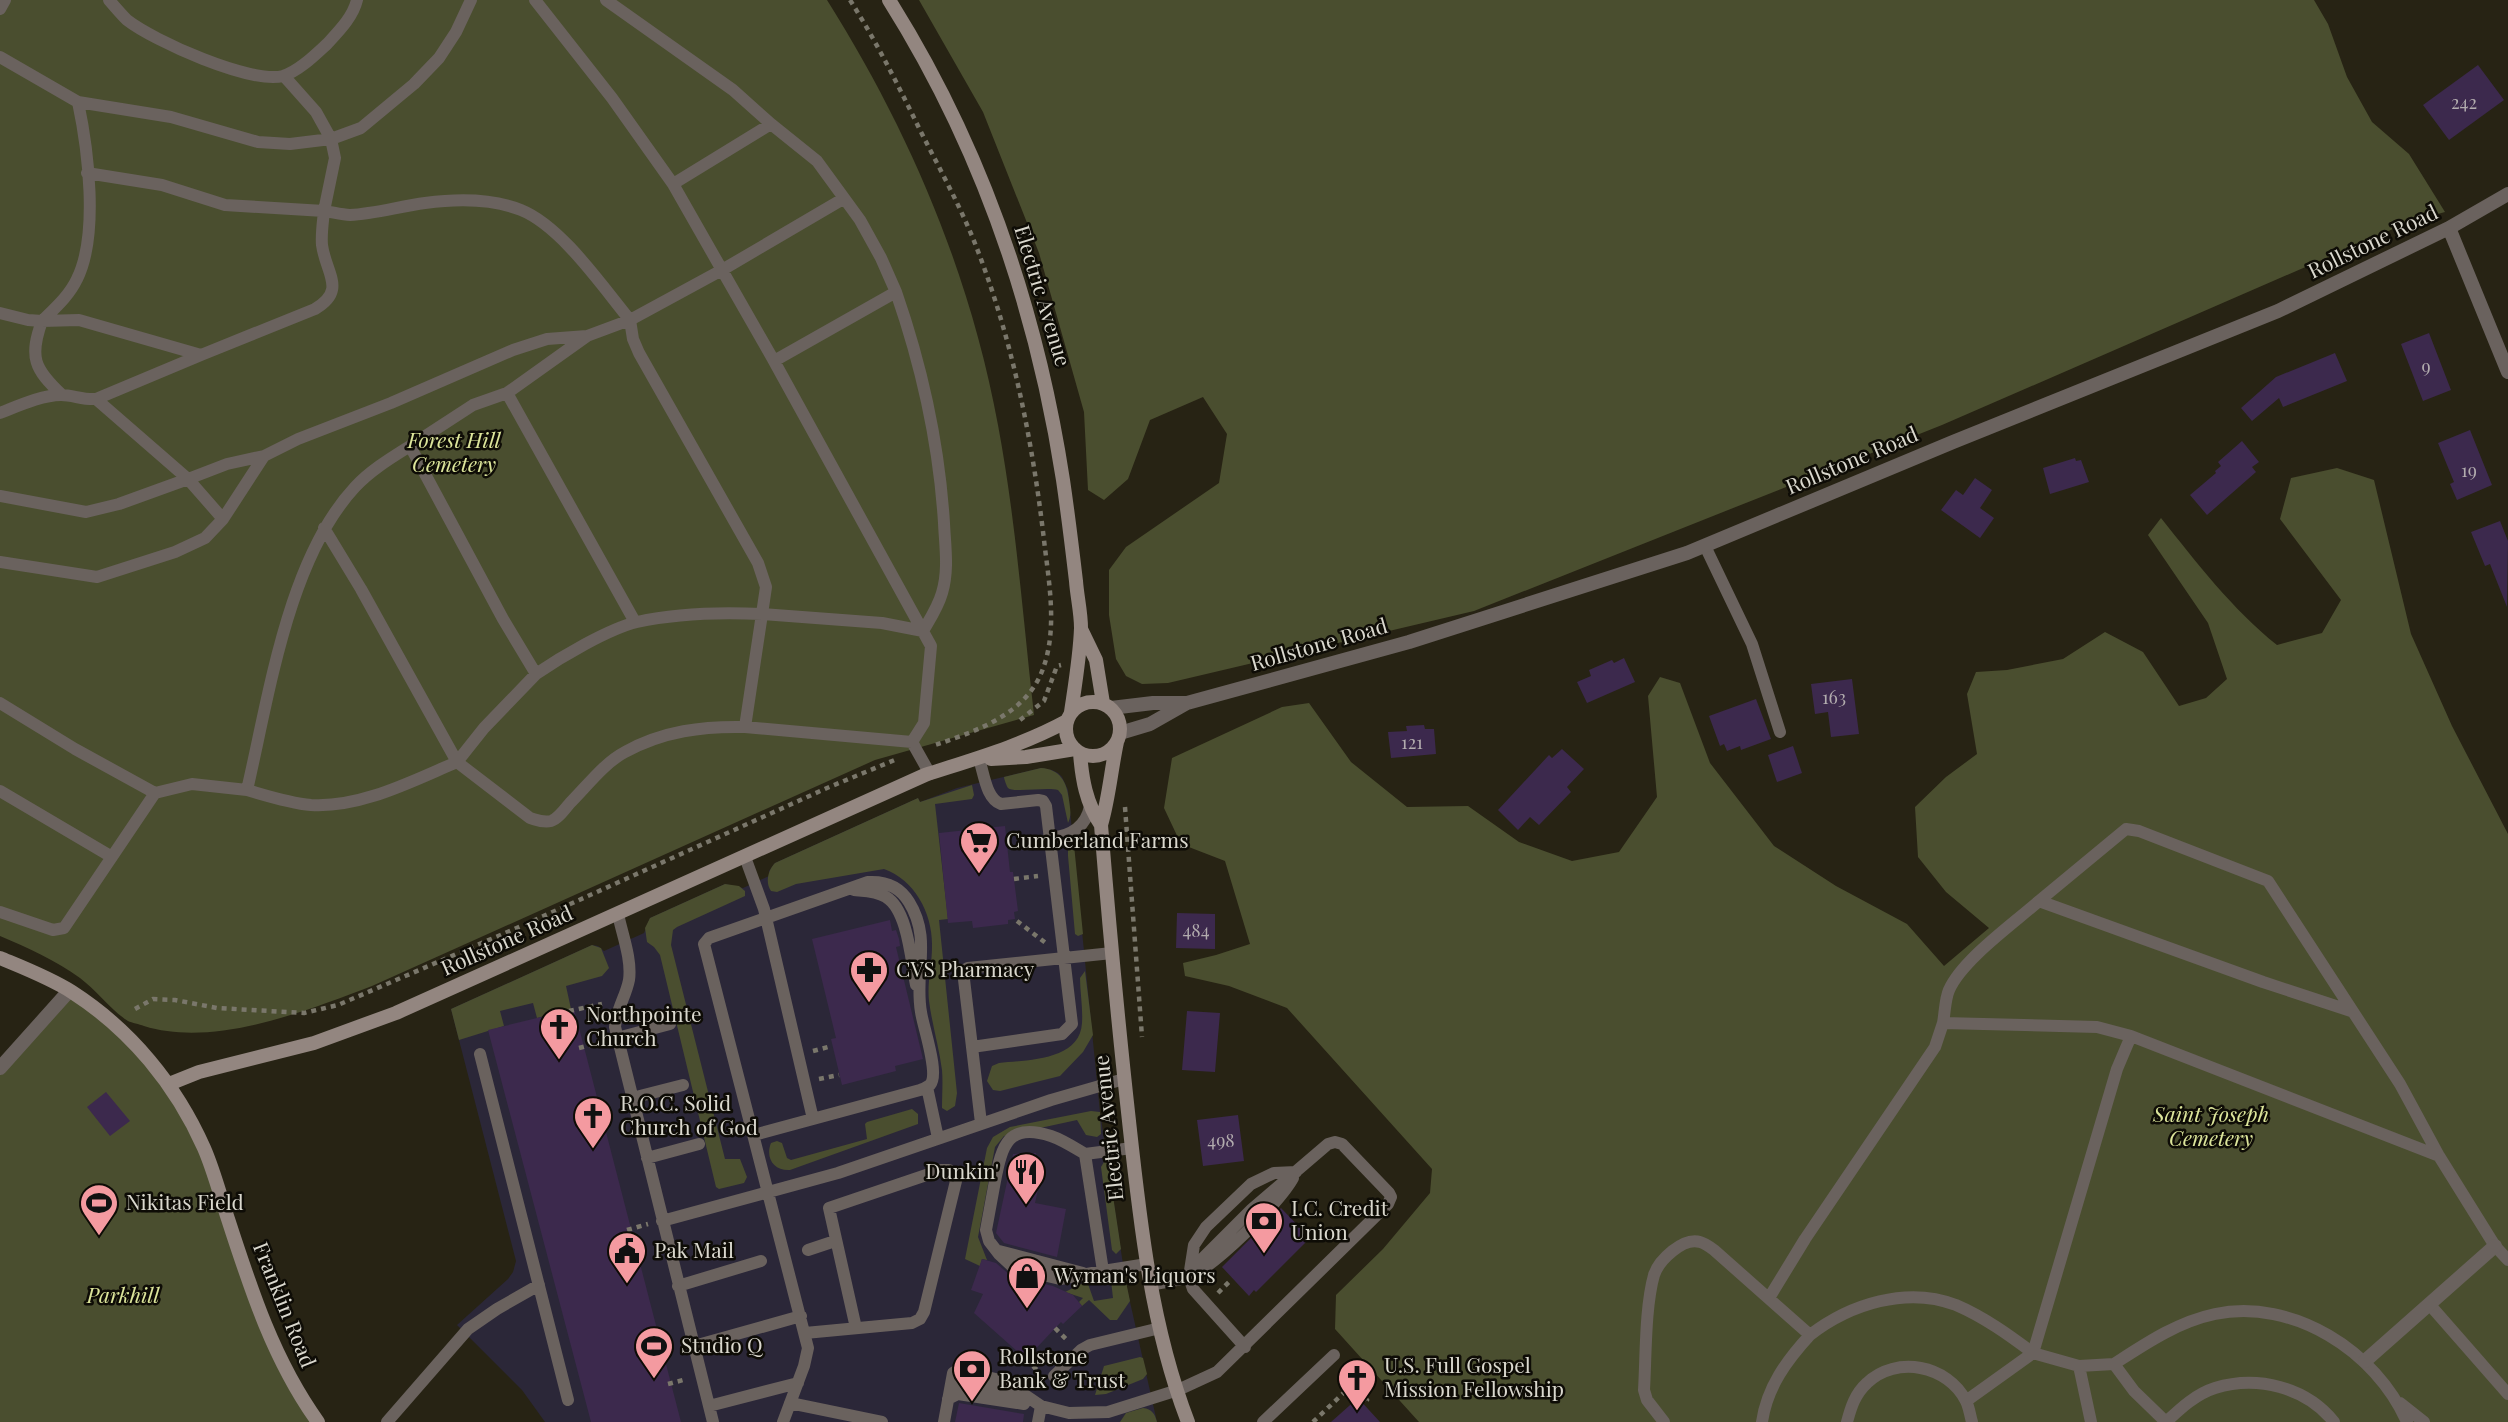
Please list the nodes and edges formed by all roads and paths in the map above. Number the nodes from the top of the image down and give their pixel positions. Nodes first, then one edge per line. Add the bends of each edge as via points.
1 (5, 0) edge
2 (109, 0) edge
3 (358, 0) edge
4 (471, 0) edge
5 (535, 0) edge
6 (606, 0) edge
7 (889, 0) edge
8 (0, 9) edge
9 (0, 57) edge
10 (284, 76) junction
11 (78, 102) junction
12 (771, 124) junction
13 (331, 139) junction
14 (86, 173) junction
15 (673, 184) junction
16 (2508, 194) edge
17 (843, 199) junction
18 (324, 211) junction
19 (2449, 228) junction
20 (722, 270) junction
21 (896, 292) junction
22 (0, 313) edge
23 (629, 320) junction
24 (42, 321) junction
25 (587, 336) junction
26 (201, 355) junction
27 (774, 361) junction
28 (2508, 372) edge
29 (507, 393) junction
30 (62, 395) junction
31 (96, 399) junction
32 (0, 413) edge
33 (410, 446) junction
34 (264, 456) junction
35 (188, 479) junction
36 (0, 496) edge
37 (223, 519) junction
38 (324, 528) junction
39 (1705, 546) junction
40 (0, 562) edge
41 (762, 614) junction
42 (635, 622) junction
43 (1081, 627) junction
44 (923, 631) junction
45 (1062, 665) dead end
46 (536, 674) junction
47 (0, 702) edge
48 (1187, 703) junction
49 (1107, 706) junction
50 (1069, 716) junction
51 (1020, 720) dead end
52 (745, 727) junction
53 (1780, 732) dead end
54 (1118, 737) junction
55 (912, 742) junction
56 (1077, 751) junction
57 (979, 759) junction
58 (457, 762) junction
59 (930, 774) junction
60 (247, 790) junction
61 (0, 791) edge
62 (156, 793) junction
63 (1124, 799) dead end
64 (1090, 806) junction
65 (1101, 825) junction
66 (1050, 838) junction
67 (112, 857) junction
68 (745, 857) junction
69 (2039, 901) junction
70 (0, 912) edge
71 (618, 914) junction
72 (766, 917) junction
73 (1017, 921) dead end
74 (1112, 953) junction
75 (1065, 957) junction
76 (0, 958) edge
77 (69, 990) junction
78 (622, 999) junction
79 (2351, 1010) junction
80 (569, 1012) dead end
81 (1943, 1023) junction
82 (670, 1024) dead end
83 (2131, 1035) junction
84 (1142, 1037) dead end
85 (617, 1038) junction
86 (972, 1047) junction
87 (579, 1048) dead end
88 (480, 1054) dead end
89 (0, 1068) edge
90 (1124, 1079) junction
91 (169, 1084) junction
92 (683, 1084) dead end
93 (927, 1087) junction
94 (632, 1098) junction
95 (813, 1119) junction
96 (981, 1123) junction
97 (754, 1135) junction
98 (938, 1138) junction
99 (699, 1144) dead end
100 (1132, 1148) junction
101 (1085, 1154) junction
102 (2439, 1156) junction
103 (647, 1158) junction
104 (1296, 1172) junction
105 (769, 1192) junction
106 (662, 1221) junction
107 (835, 1241) junction
108 (2495, 1246) junction
109 (808, 1250) dead end
110 (2508, 1260) edge
111 (761, 1261) dead end
112 (1147, 1264) junction
113 (1096, 1273) junction
114 (1189, 1277) junction
115 (539, 1285) junction
116 (1151, 1285) junction
117 (678, 1286) junction
118 (1769, 1298) junction
119 (2430, 1304) junction
120 (801, 1316) junction
121 (856, 1328) junction
122 (1160, 1328) junction
123 (805, 1333) junction
124 (1810, 1335) junction
125 (694, 1346) junction
126 (1244, 1347) junction
127 (2034, 1353) junction
128 (1334, 1355) dead end
129 (2365, 1361) junction
130 (2114, 1364) junction
131 (2079, 1366) junction
132 (1054, 1376) dead end
133 (798, 1383) junction
134 (1178, 1390) junction
135 (2508, 1394) edge
136 (949, 1395) junction
137 (568, 1400) dead end
138 (1966, 1401) junction
139 (2398, 1402) junction
140 (790, 1403) junction
141 (1363, 1403) dead end
142 (709, 1406) junction
143 (1041, 1406) junction
144 (1106, 1417) edge
145 (318, 1422) edge
146 (387, 1422) edge
147 (713, 1422) edge
148 (783, 1422) edge
149 (882, 1422) edge
150 (944, 1422) edge
151 (1038, 1422) edge
152 (1188, 1422) edge
153 (1264, 1422) edge
154 (1313, 1422) edge
155 (1664, 1422) edge
156 (1762, 1422) edge
157 (1847, 1422) edge
158 (1972, 1422) edge
159 (2091, 1422) edge
160 (2166, 1422) edge
161 (2334, 1422) edge
162 (2407, 1422) edge
163 (2424, 1422) edge

1 - 8 lane
2 - 10 lane via 127,19 181,50 234,70
3 - 10 lane via 341,29
4 - 13 lane via 456,33 414,84 361,128
5 - 15 lane
6 - 12 lane via 733,89
7 - 43 main road, Electric Avenue via 956,125 1018,281 1055,425
9 - 11 lane
10 - 13 lane via 316,112
11 - 13 lane via 171,117 258,142
11 - 14 lane
12 - 15 lane
12 - 17 lane via 817,161
13 - 18 lane via 335,158
14 - 18 lane via 162,185 225,205
14 - 24 lane via 90,222 78,278
15 - 20 lane
16 - 19 street, Rollstone Road
17 - 20 lane
17 - 21 lane via 860,220
18 - 23 lane via 350,215 463,200 496,202 522,210 561,239
18 - 26 lane via 322,244 333,292 328,301
19 - 28 street
19 - 39 street, Rollstone Road via 2278,311
20 - 23 lane
20 - 27 lane
21 - 27 lane
21 - 44 lane via 914,344 941,478 946,566 942,592
22 - 24 lane
23 - 25 lane
23 - 41 lane via 639,353 758,563 766,587
24 - 26 lane via 79,320
24 - 30 lane via 34,343 35,360 46,380
25 - 29 lane
25 - 34 lane via 547,339 513,350
26 - 31 lane
27 - 44 lane
29 - 33 lane via 473,405
29 - 42 lane
30 - 31 lane
30 - 32 lane
31 - 35 lane
33 - 38 lane via 354,488
33 - 46 lane
34 - 35 lane
34 - 37 lane
35 - 36 lane via 86,512
35 - 37 lane
37 - 40 lane via 205,538 97,577
38 - 58 lane
38 - 60 lane via 302,575
39 - 48 street, Rollstone Road via 1409,642
39 - 53 lane via 1752,644
41 - 42 lane via 720,612
41 - 44 lane
41 - 52 lane
42 - 46 lane
43 - 49 main road, Electric Avenue via 1096,660
43 - 50 main road, Electric Avenue
44 - 55 lane via 931,646 930,674 924,723
45 - 51 path via 1057,666 1044,701
46 - 58 lane
47 - 62 lane via 75,750
48 - 49 street, Rollstone Road
48 - 54 street, Rollstone Road
49 - 50 main road via 1085,702
49 - 54 main road via 1117,715
50 - 56 main road via 1066,736
50 - 57 main road, Rollstone Road via 1042,734
52 - 55 lane
52 - 58 lane via 682,730 622,753 553,821 530,818
54 - 56 main road via 1111,748 1097,755
54 - 65 main road, Electric Avenue
55 - 59 lane
56 - 57 main road, Rollstone Road
56 - 64 main road, Electric Avenue
57 - 59 main road, Rollstone Road
57 - 66 lane via 996,803 1045,803
58 - 60 lane via 351,802 313,805
59 - 68 main road, Rollstone Road
60 - 62 lane via 192,784
61 - 67 lane
62 - 67 lane
63 - 84 path
64 - 65 main road, Electric Avenue
64 - 66 lane via 1080,826 1067,835
65 - 74 main road, Electric Avenue
66 - 75 lane
67 - 70 lane via 64,928 53,930
68 - 71 main road, Rollstone Road
68 - 72 lane
69 - 79 lane
69 - 79 lane via 2126,829 2139,831 2268,881
69 - 81 lane via 1962,971 1949,990
71 - 78 lane via 629,967
71 - 91 main road, Rollstone Road via 396,1013 314,1043
72 - 93 lane via 877,881 899,890 916,914 922,937 920,1009 933,1079
72 - 95 lane
72 - 97 lane via 709,938 704,944
73 - 75 path
74 - 75 lane
74 - 90 main road, Electric Avenue
75 - 86 lane via 1070,1029
75 - 86 lane via 963,971
76 - 77 main road
77 - 89 street
77 - 91 main road via 141,1050
78 - 80 path
78 - 85 lane via 615,1018
79 - 102 lane via 2400,1084
81 - 83 lane via 2097,1027
81 - 118 lane via 1935,1047
82 - 85 lane
83 - 102 lane
83 - 127 lane
85 - 87 path
85 - 94 lane
86 - 96 lane
88 - 115 lane
90 - 96 lane
90 - 100 main road, Electric Avenue
91 - 145 main road, Franklin Road via 204,1150 277,1354
92 - 94 lane
93 - 95 lane
93 - 98 lane
94 - 103 lane
95 - 97 lane
96 - 98 lane
97 - 105 lane
98 - 105 lane
99 - 103 lane
100 - 101 lane
100 - 112 main road, Electric Avenue
101 - 113 lane
101 - 113 lane via 1053,1136 1022,1133 1012,1137 1000,1152 986,1230 1003,1260 1014,1268 1055,1279
102 - 108 lane
103 - 106 lane
104 - 114 lane via 1276,1201 1216,1259
104 - 114 lane via 1263,1184 1224,1219 1206,1239
104 - 126 lane via 1328,1144 1339,1142 1391,1200
105 - 106 lane
105 - 120 lane
106 - 117 lane
107 - 109 lane
107 - 121 lane
107 - 121 lane via 829,1208 941,1170 949,1170 955,1177 920,1319
108 - 110 lane
108 - 119 street
111 - 117 lane
112 - 113 lane
112 - 116 main road, Electric Avenue
114 - 116 lane
114 - 126 lane via 1197,1296
115 - 137 lane
115 - 146 lane via 468,1329
116 - 122 main road, Electric Avenue
117 - 125 lane
118 - 124 lane
118 - 155 lane via 1698,1241 1683,1244 1663,1260 1650,1296 1644,1390
119 - 129 street
119 - 135 lane
120 - 123 lane
120 - 125 lane
121 - 123 lane
122 - 132 lane via 1090,1345
122 - 134 main road, Electric Avenue
123 - 133 lane via 807,1356
124 - 127 lane via 1850,1310 1885,1299 1924,1297 1955,1305 1997,1326
124 - 156 lane via 1788,1359 1769,1392
125 - 142 lane
126 - 134 lane via 1217,1372
127 - 131 lane
127 - 138 lane
128 - 153 lane
129 - 130 lane via 2307,1325 2279,1315 2245,1311 2214,1314 2180,1325
129 - 139 lane
130 - 131 lane
130 - 160 lane
131 - 159 lane
133 - 140 lane
133 - 142 lane
134 - 144 lane
134 - 152 main road, Electric Avenue
136 - 143 lane
136 - 143 lane via 953,1373 963,1370 1004,1381
136 - 150 lane
138 - 157 lane via 1952,1382 1932,1370 1909,1366 1887,1370 1867,1382 1853,1401
138 - 158 lane
139 - 162 lane
139 - 163 lane
140 - 148 lane
140 - 149 lane
141 - 154 path via 1367,1400 1352,1385
142 - 147 lane
143 - 144 lane
143 - 151 lane
160 - 161 lane via 2188,1402 2214,1388 2244,1382 2273,1385 2301,1395

